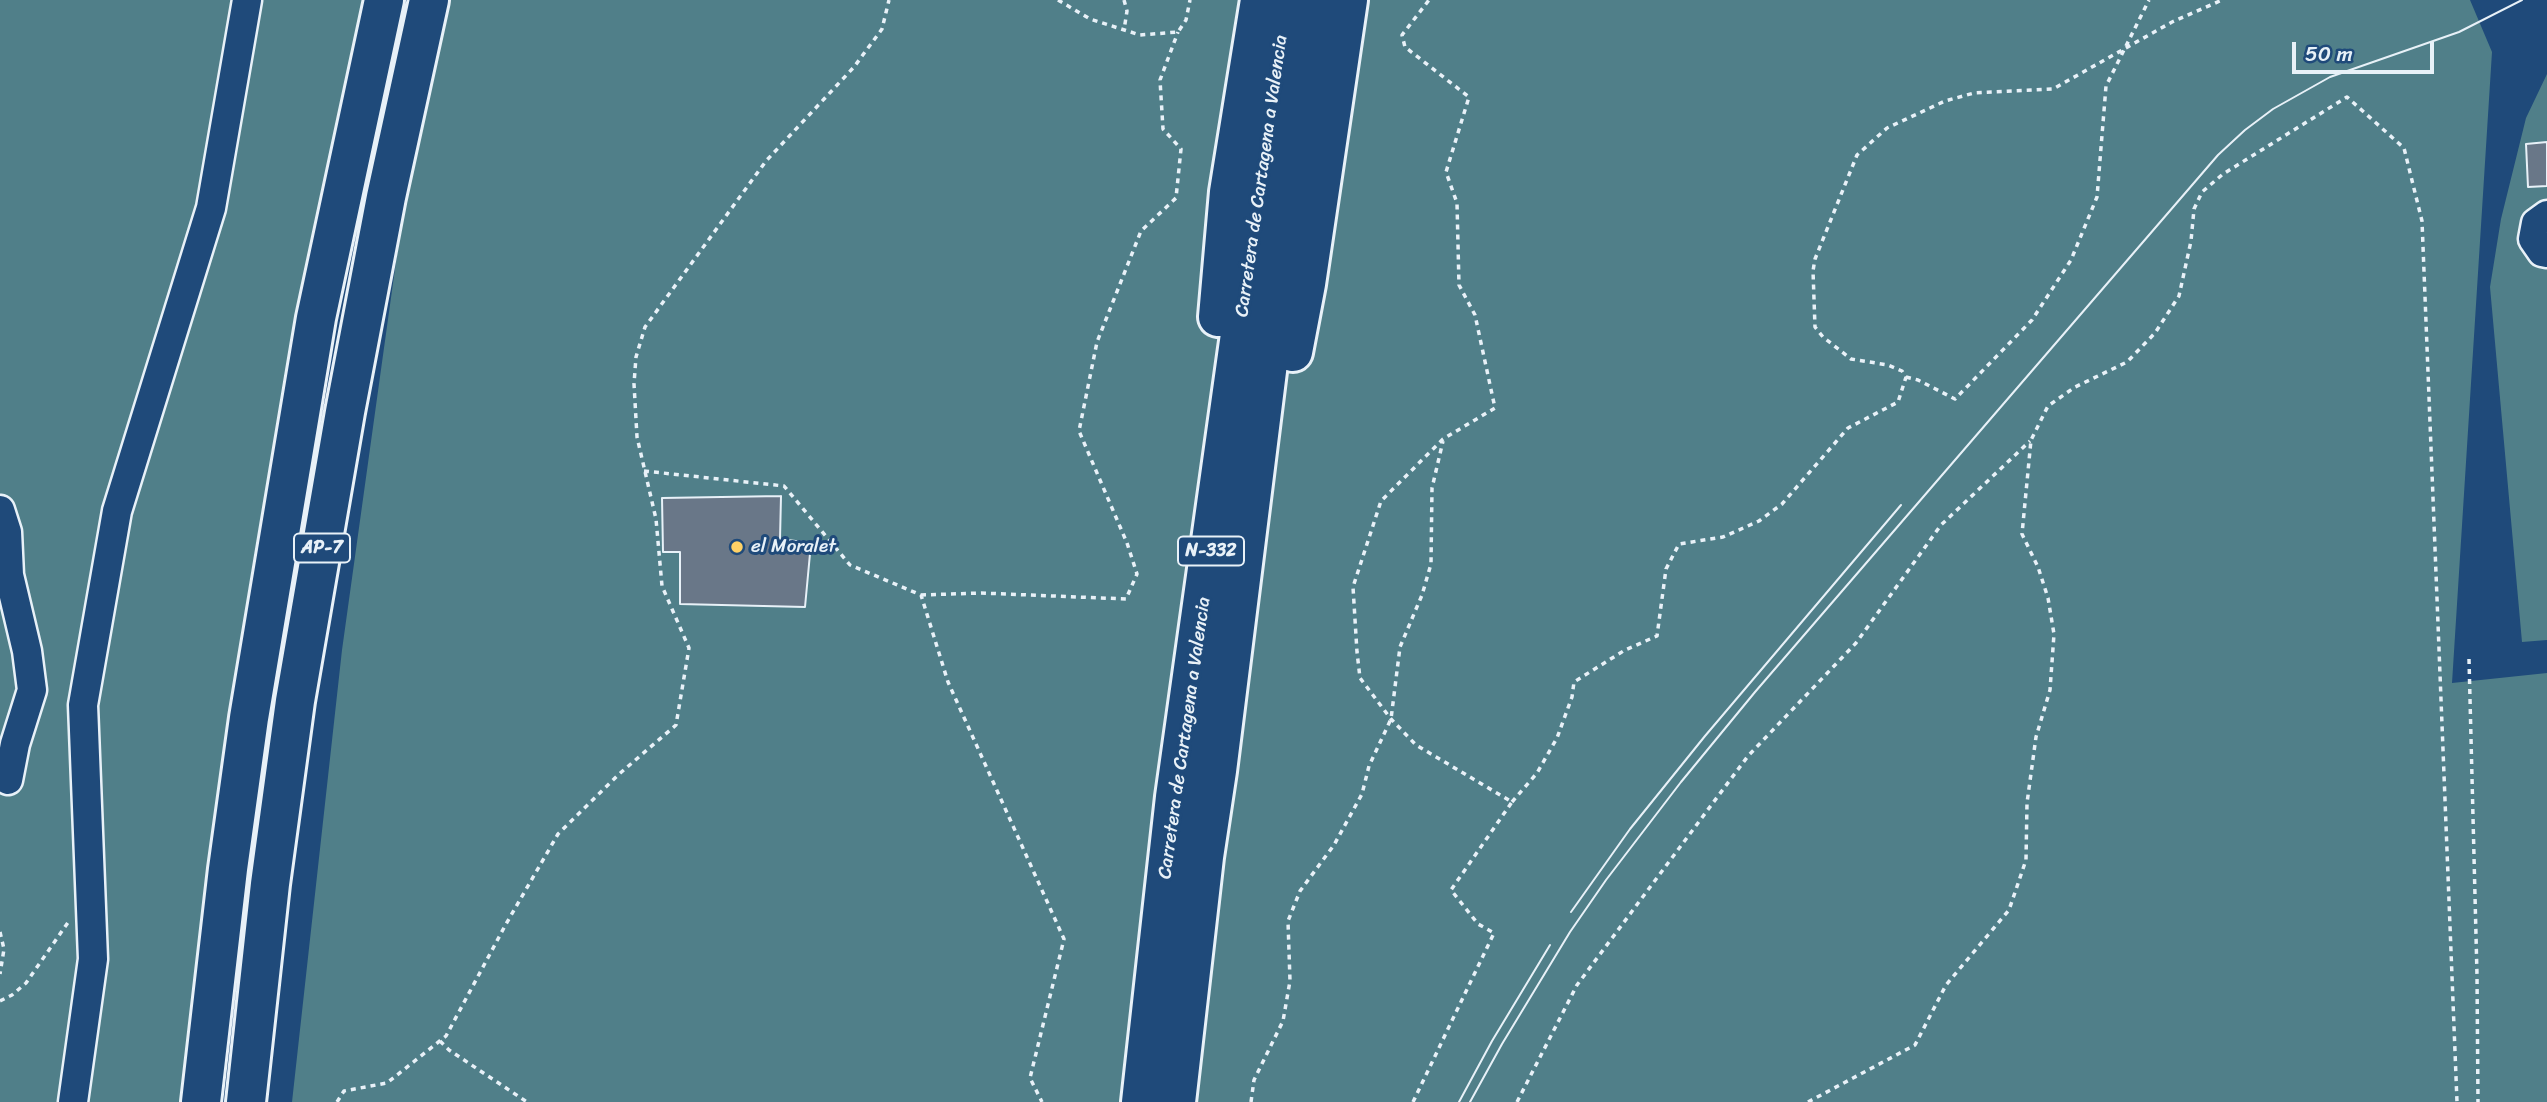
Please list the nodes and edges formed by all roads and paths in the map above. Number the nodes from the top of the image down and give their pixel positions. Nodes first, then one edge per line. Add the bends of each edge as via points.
1 (247, 0) edge
2 (384, 0) edge
3 (429, 0) edge
4 (889, 0) edge
5 (1058, 0) edge
6 (1124, 0) edge
7 (1190, 0) edge
8 (1260, 0) edge
9 (1287, 0) edge
10 (1319, 0) edge
11 (1348, 0) edge
12 (1429, 0) edge
13 (2149, 0) edge
14 (2222, 0) edge
15 (1124, 30) junction
16 (1178, 32) junction
17 (2122, 51) junction
18 (2547, 215) edge
19 (2547, 253) edge
20 (1906, 377) junction
21 (1443, 439) junction
22 (2031, 440) junction
23 (644, 471) junction
24 (0, 510) edge
25 (921, 595) junction
26 (2469, 659) dead end
27 (1194, 671) junction
28 (1391, 719) junction
29 (1217, 771) junction
30 (8, 780) dead end
31 (1512, 802) junction
32 (92, 897) junction
33 (0, 932) edge
34 (0, 974) edge
35 (0, 1001) edge
36 (440, 1041) junction
37 (73, 1102) edge
38 (201, 1102) edge
39 (246, 1102) edge
40 (337, 1102) edge
41 (527, 1102) edge
42 (1042, 1102) edge
43 (1141, 1102) edge
44 (1176, 1102) edge
45 (1251, 1102) edge
46 (1413, 1102) edge
47 (1517, 1102) edge
48 (1808, 1102) edge
49 (2457, 1102) edge
50 (2478, 1102) edge

1 - 32 street via 211,208 117,511 83,705
2 - 38 highway, AP-7 via 316,318 251,704
3 - 39 highway, AP-7 via 345,412 298,687
4 - 23 path via 882,29 861,58 766,161 645,327 634,384 636,437
5 - 15 path via 1090,19
6 - 15 path
7 - 16 path
8 - 27 highway, N-332 via 1229,192
9 - 27 highway, Carretera de Cartagena a Valencia / N-332
10 - 29 highway, Carretera de Cartagena a Valencia / N-332
11 - 29 highway via 1306,285
12 - 21 path via 1402,35 1405,47 1469,97 1446,172 1457,203 1459,285 1475,315 1495,408
13 - 17 path
14 - 17 path
15 - 16 path via 1140,35
16 - 25 path via 1160,80 1163,129 1181,149 1176,198 1141,231 1097,342 1079,431 1137,574 1126,598
17 - 20 path via 2106,86 2097,197 2071,260 2032,320 1955,399
17 - 20 path via 2053,89 1974,93 1945,101 1886,128 1857,155 1815,259 1815,327 1852,359 1888,365
18 - 19 street via 2536,223 2533,239
20 - 31 path via 1898,402 1848,428 1770,513 1723,537 1679,544 1666,569 1657,636 1574,682 1557,738 1537,773
21 - 28 path via 1432,488 1431,564 1400,648
21 - 28 path via 1381,501 1353,587 1360,678
22 - 47 path via 1941,525 1856,643 1748,756 1577,985
22 - 48 path via 2022,534 2048,598 2054,634 2050,690 2036,737 2027,803 2026,860 2010,910 1946,985 1915,1045
22 - 49 path via 2048,406 2127,362 2155,333 2179,296 2194,209 2202,192 2223,174 2347,97 2404,148 2422,220
23 - 25 path via 784,486 850,565
23 - 36 path via 656,519 662,586 689,648 676,725 558,834
24 - 30 street via 32,690
25 - 42 path via 948,682 1064,939 1030,1078
26 - 50 path
27 - 43 highway, Carretera de Cartagena a Valencia / N-332
28 - 31 path via 1416,745
28 - 45 path via 1369,766 1362,794 1334,845 1300,891 1288,921 1290,981 1283,1021 1254,1080
29 - 44 highway, Carretera de Cartagena a Valencia / N-332
31 - 46 path via 1451,890 1478,924 1494,933
32 - 35 path via 71,918 26,983
32 - 37 street via 93,959
33 - 34 path via 4,949
36 - 40 path via 387,1083 344,1091
36 - 41 path

